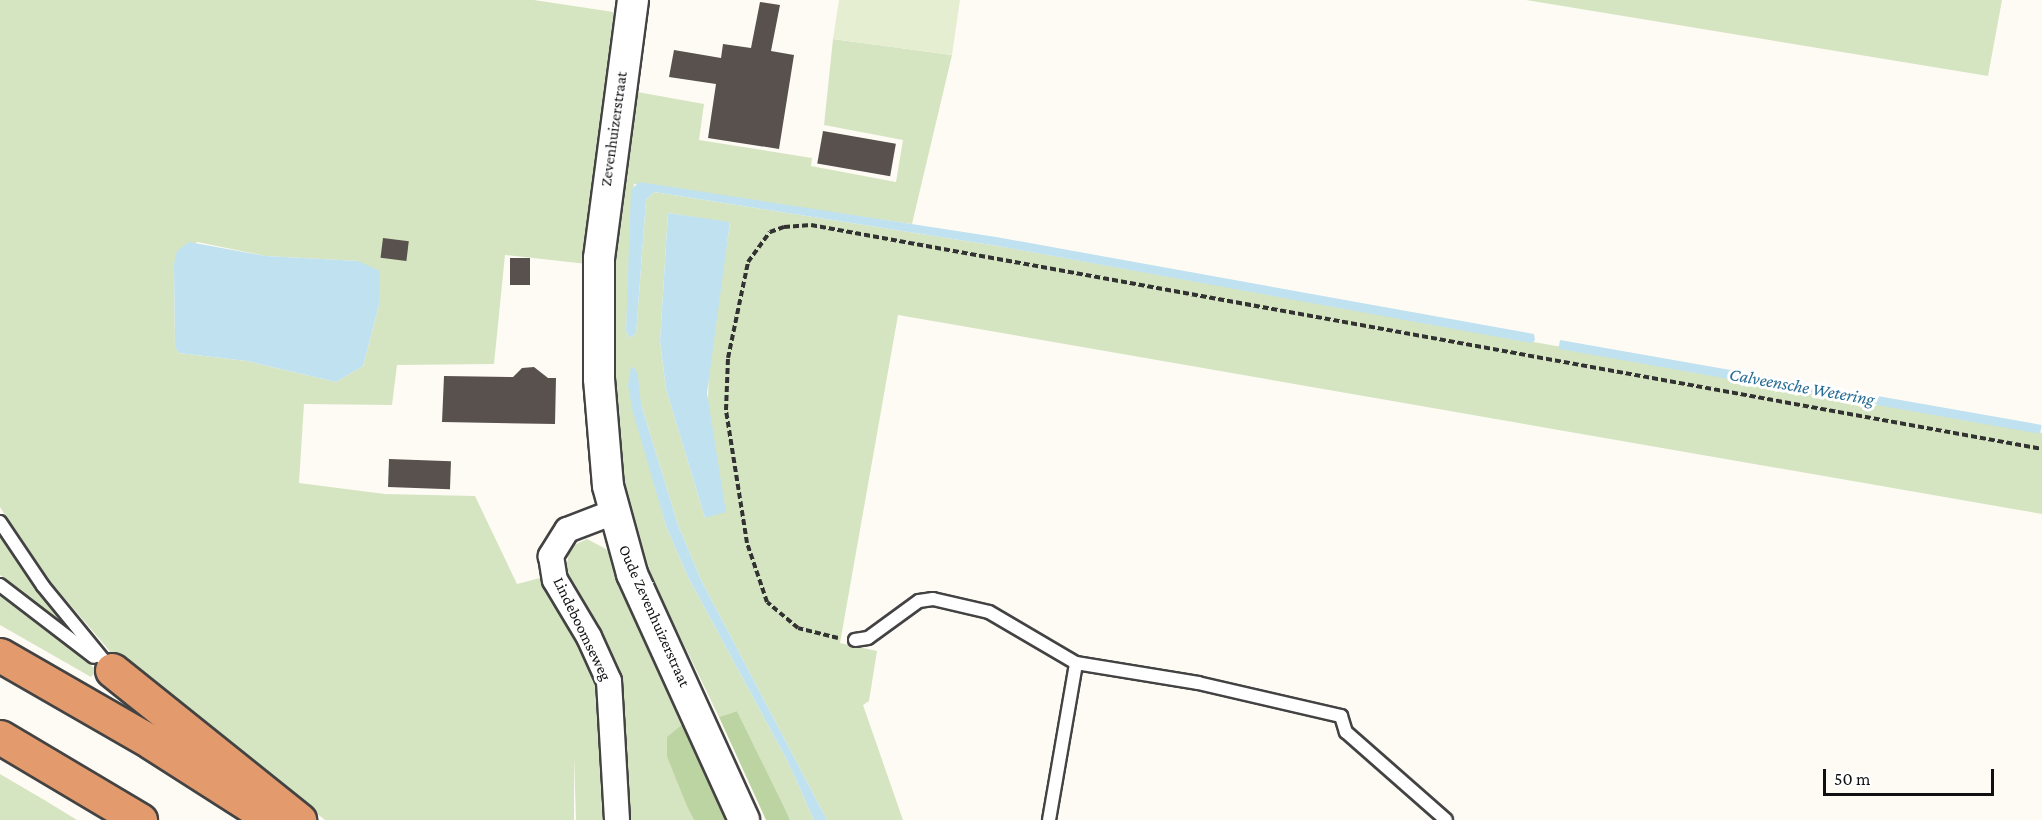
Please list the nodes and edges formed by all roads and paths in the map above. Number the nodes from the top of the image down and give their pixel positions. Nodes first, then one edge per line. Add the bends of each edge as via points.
1 (633, 0) edge
2 (598, 258) joint
3 (2042, 449) edge
4 (614, 512) junction
5 (0, 522) edge
6 (0, 585) edge
7 (855, 640) joint
8 (0, 655) edge
9 (1076, 663) junction
10 (112, 670) junction
11 (0, 737) edge
12 (140, 820) edge
13 (273, 820) edge
14 (299, 820) edge
15 (617, 820) edge
16 (744, 820) edge
17 (1049, 820) edge
18 (1446, 820) edge

1 - 2 street, Zevenhuizerstraat
2 - 4 street, Oude Zevenhuizerstraat via 599,390
3 - 7 path via 811,225 784,227 770,232 748,262 730,346 726,410 735,479 747,543 767,602 798,628
4 - 15 street, Lindeboomseweg via 567,530 551,556 555,580 589,637 609,681
4 - 16 street, Oude Zevenhuizerstraat via 632,574
5 - 10 lane via 44,586
6 - 10 lane
7 - 9 lane via 868,638 919,601 933,599 989,612
8 - 13 highway via 151,742
9 - 17 lane
9 - 18 lane via 1221,687 1341,716 1346,732
10 - 14 highway
11 - 12 highway

